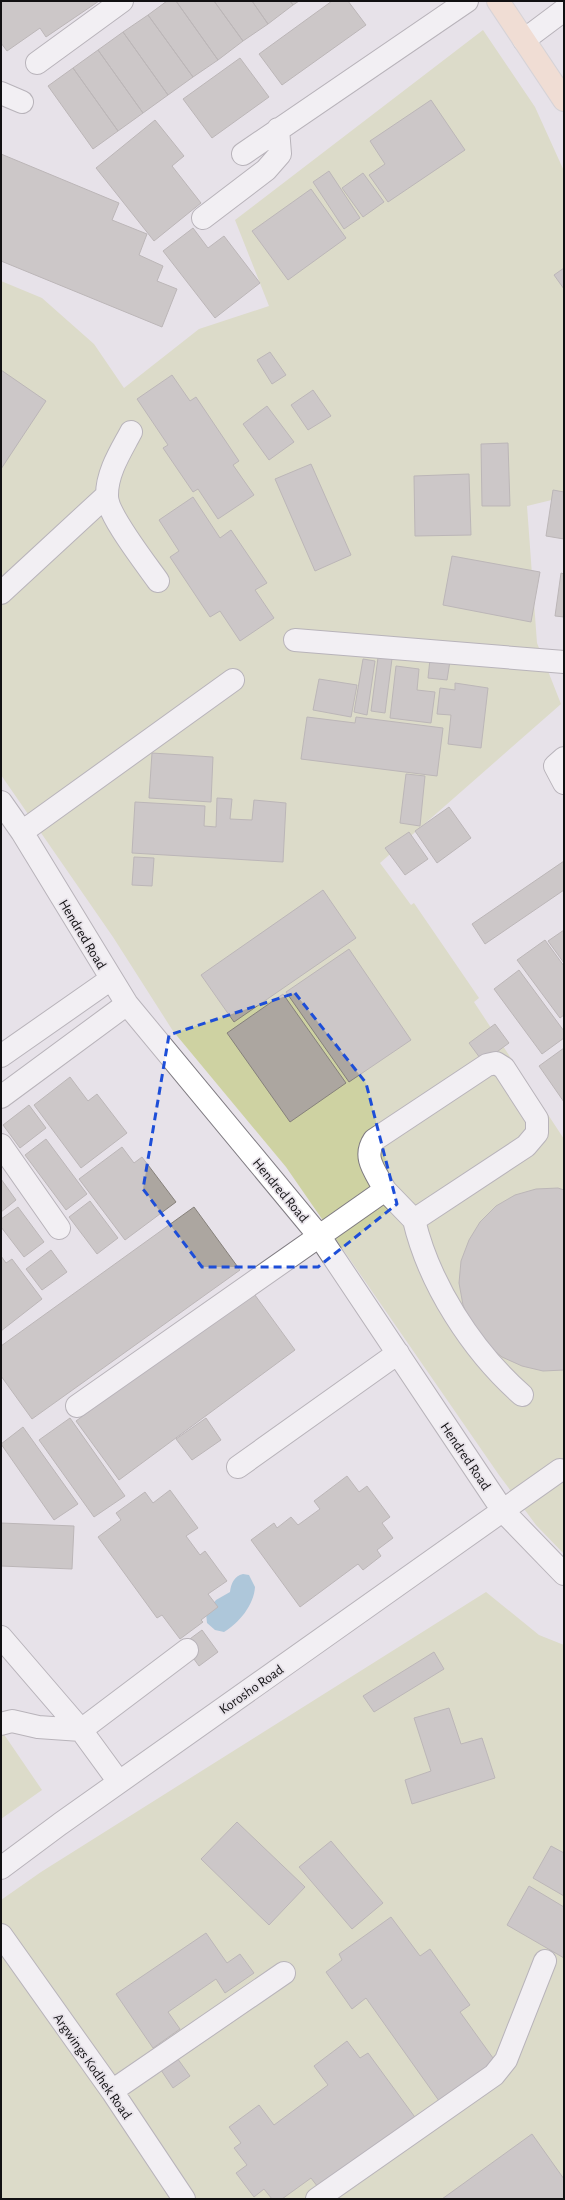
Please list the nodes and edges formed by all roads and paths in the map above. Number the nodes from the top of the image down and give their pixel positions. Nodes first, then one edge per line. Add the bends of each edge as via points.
1 (122, 1) edge
2 (467, 1) edge
3 (498, 1) edge
4 (564, 10) edge
5 (524, 40) junction
6 (37, 63) dead end
7 (1, 93) edge
8 (564, 100) edge
9 (22, 102) dead end
10 (278, 129) junction
11 (243, 154) dead end
12 (202, 218) dead end
13 (131, 432) dead end
14 (106, 496) junction
15 (158, 581) dead end
16 (1, 593) edge
17 (295, 640) dead end
18 (564, 662) edge
19 (233, 680) dead end
20 (564, 758) edge
21 (564, 783) edge
22 (1, 802) edge
23 (22, 832) junction
24 (111, 979) junction
25 (127, 1004) junction
26 (1, 1056) edge
27 (1, 1097) edge
28 (1, 1144) edge
29 (385, 1190) junction
30 (414, 1220) junction
31 (59, 1228) dead end
32 (320, 1237) junction
33 (398, 1353) junction
34 (522, 1395) dead end
35 (77, 1406) dead end
36 (238, 1467) dead end
37 (560, 1470) dead end
38 (503, 1511) junction
39 (564, 1574) edge
40 (1, 1637) edge
41 (187, 1650) dead end
42 (1, 1724) edge
43 (81, 1730) junction
44 (119, 1782) junction
45 (1, 1868) edge
46 (1, 1935) edge
47 (545, 1961) dead end
48 (284, 1973) dead end
49 (112, 2091) junction
50 (184, 2199) edge
51 (317, 2199) edge

1 - 6 street
2 - 10 street
3 - 5 main road
4 - 5 street
5 - 8 main road
7 - 9 street
10 - 11 street
10 - 12 street via 280,154 266,170
13 - 14 street via 116,459
14 - 15 street via 117,521
14 - 16 street
17 - 18 street
19 - 23 street
20 - 21 street via 555,766
22 - 23 street, Hendred Road
23 - 24 street, Hendred Road
24 - 25 street, Hendred Road
24 - 26 street
25 - 27 street
25 - 32 street, Hendred Road
28 - 31 street
29 - 30 street
29 - 30 street via 369,1159 368,1149 374,1140 487,1065 496,1063 504,1068 537,1120 537,1133 526,1146
29 - 32 street
30 - 34 street via 423,1254 444,1295 484,1356
32 - 33 street, Hendred Road
32 - 35 street
33 - 36 street
33 - 38 street, Hendred Road
37 - 38 street, Korosho Road
38 - 39 street, Hendred Road
38 - 44 street, Korosho Road
40 - 43 street
41 - 43 street
42 - 43 street via 12,1721 38,1727
43 - 44 street
44 - 45 street, Korosho Road
46 - 49 street, Argwings Kodhek Road
47 - 51 street via 506,2060 494,2075
48 - 49 street
49 - 50 street, Argwings Kodhek Road

